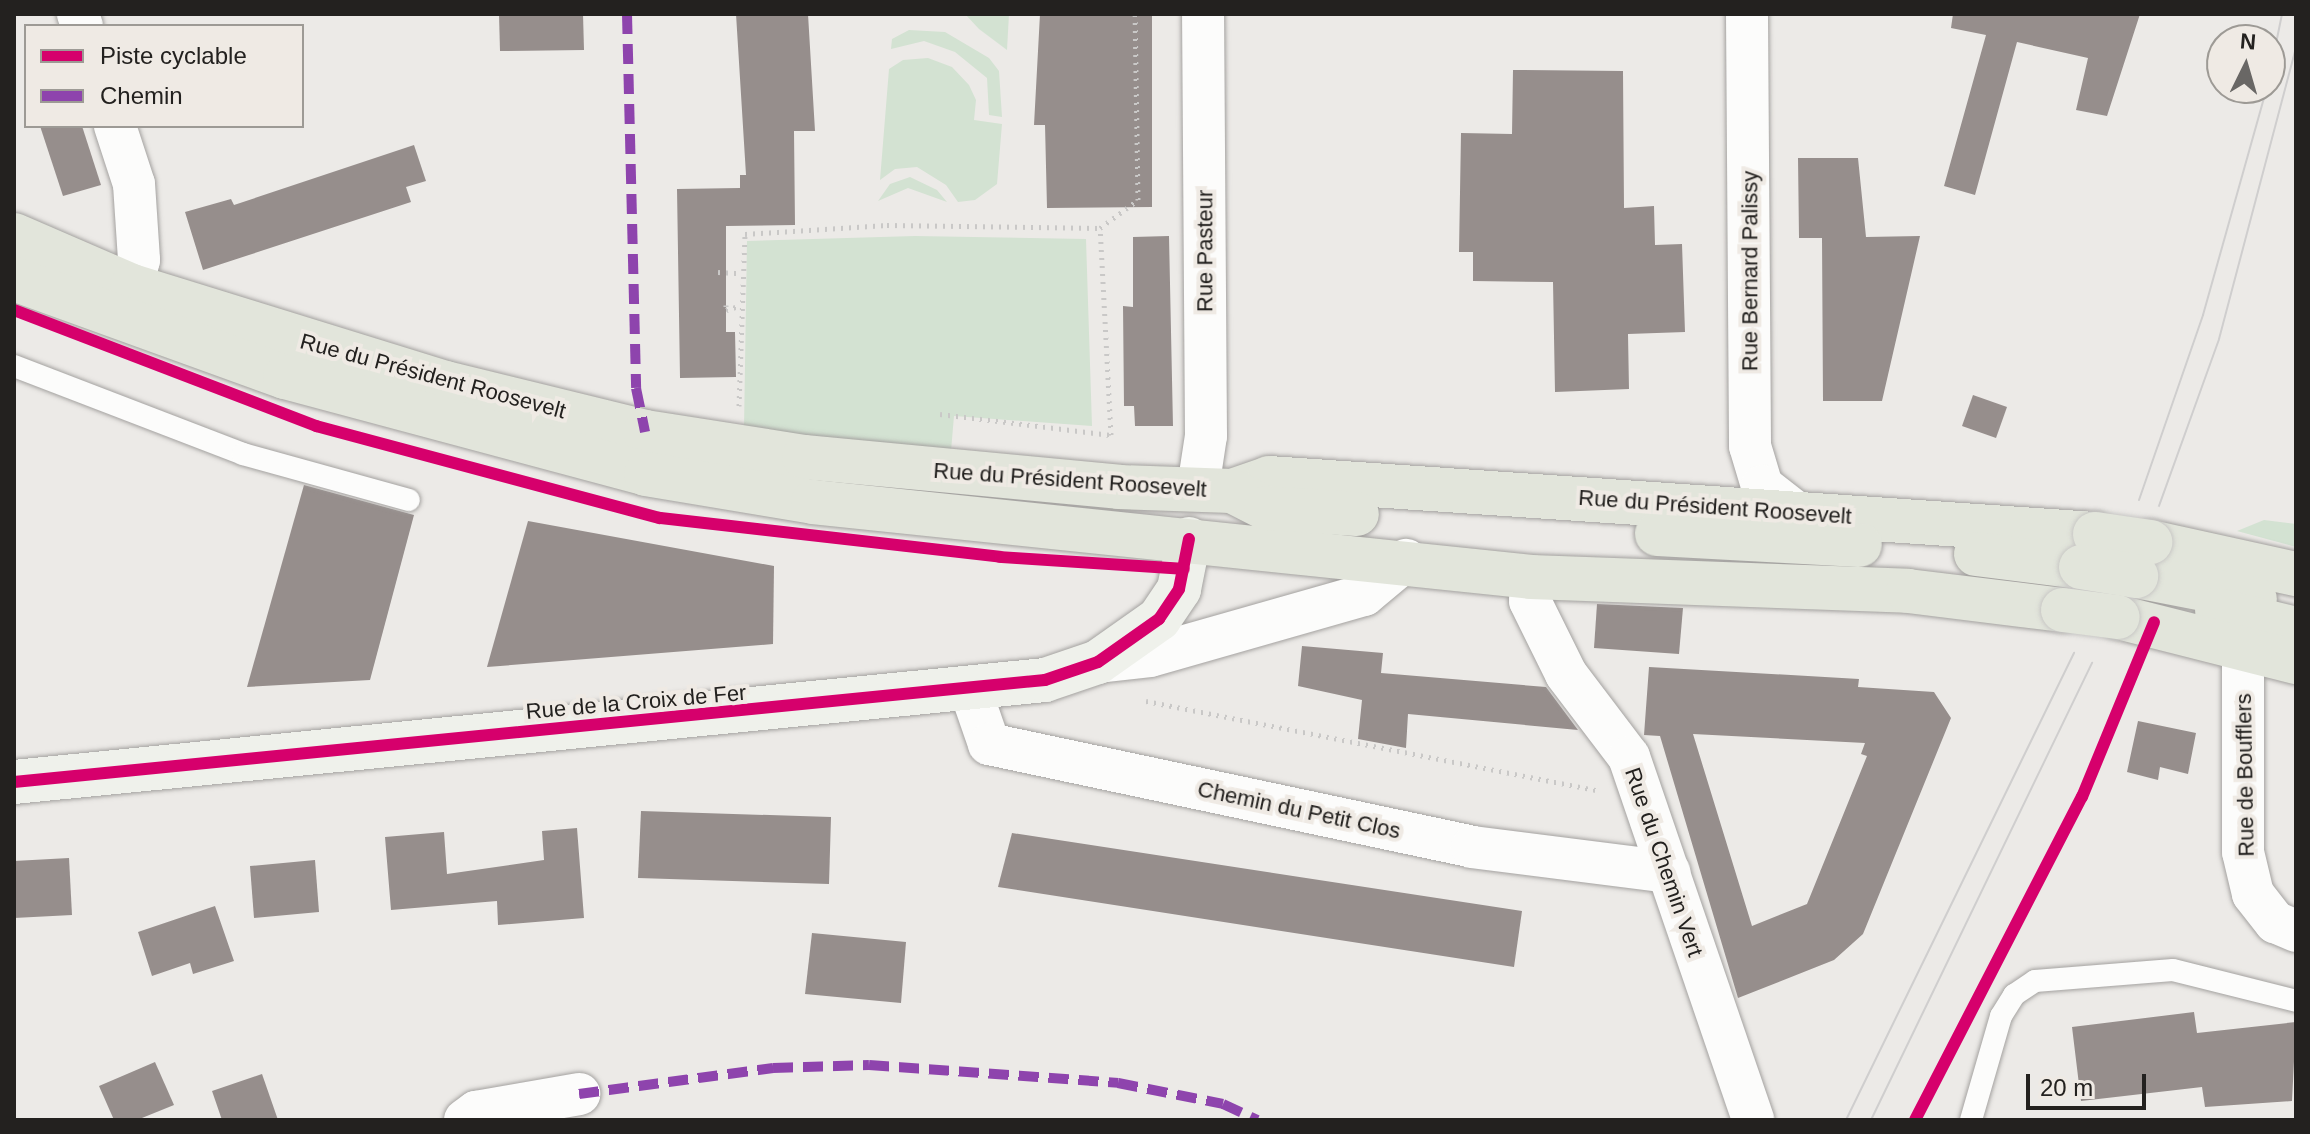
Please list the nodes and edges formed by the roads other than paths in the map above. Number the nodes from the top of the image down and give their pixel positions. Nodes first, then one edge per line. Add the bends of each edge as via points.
1 (1203, 14) edge
2 (1747, 14) edge
3 (116, 128) edge
4 (14, 235) edge
5 (14, 279) edge
6 (132, 286) junction
7 (14, 366) edge
8 (1215, 489) junction
9 (409, 500) dead end
10 (1794, 511) junction
11 (1189, 539) junction
12 (1406, 560) junction
13 (2296, 574) edge
14 (2078, 576) junction
15 (1531, 577) junction
16 (2296, 608) edge
17 (2124, 610) junction
18 (2296, 629) edge
19 (2243, 646) junction
20 (1098, 662) junction
21 (2296, 662) edge
22 (970, 689) junction
23 (14, 782) edge
24 (1669, 872) junction
25 (2296, 931) edge
26 (2296, 1001) edge
27 (579, 1094) dead end
28 (465, 1120) edge
29 (1753, 1120) edge
30 (1971, 1120) edge

1 - 8 street, Rue Pasteur via 1206,436
2 - 10 street, Rue Bernard Palissy via 1750,446 1762,486
3 - 6 street via 134,184 139,260
4 - 6 main road, Rue du Président Roosevelt
5 - 11 main road, Rue du Président Roosevelt via 285,377 646,474 813,502
6 - 8 main road, Rue du Président Roosevelt via 446,383 645,432 973,476
7 - 9 lane via 243,454
8 - 10 main road, Rue du Président Roosevelt via 1269,478
8 - 11 main road
8 - 14 main road via 1266,508 1909,548
10 - 14 main road, Rue du Président Roosevelt
11 - 12 main road, Rue du Président Roosevelt
11 - 20 street, Rue de la Croix de Fer via 1179,589 1159,619
12 - 14 main road via 1693,566 1869,560
12 - 15 main road, Rue du Président Roosevelt
12 - 20 street, Rue de la Croix de Fer via 1364,595 1150,656
13 - 14 main road, Rue du Président Roosevelt, bridge via 2150,542
14 - 15 main road, Rue du Président Roosevelt via 1908,591
14 - 16 main road, bridge via 2191,584
14 - 17 main road
15 - 24 street, Rue du Chemin Vert via 1530,601 1566,674 1629,757
17 - 18 main road
17 - 19 main road
19 - 21 main road
19 - 25 street, Rue de Boufflers via 2243,852 2253,894 2275,922
20 - 22 street, Rue de la Croix de Fer via 1045,680
22 - 23 street, Rue de la Croix de Fer
22 - 24 street, Chemin du Petit Clos via 989,744 1472,847
24 - 29 street, Rue du Chemin Vert
26 - 30 lane via 2173,970 2035,981 2014,995 2001,1016
27 - 28 street via 476,1112

